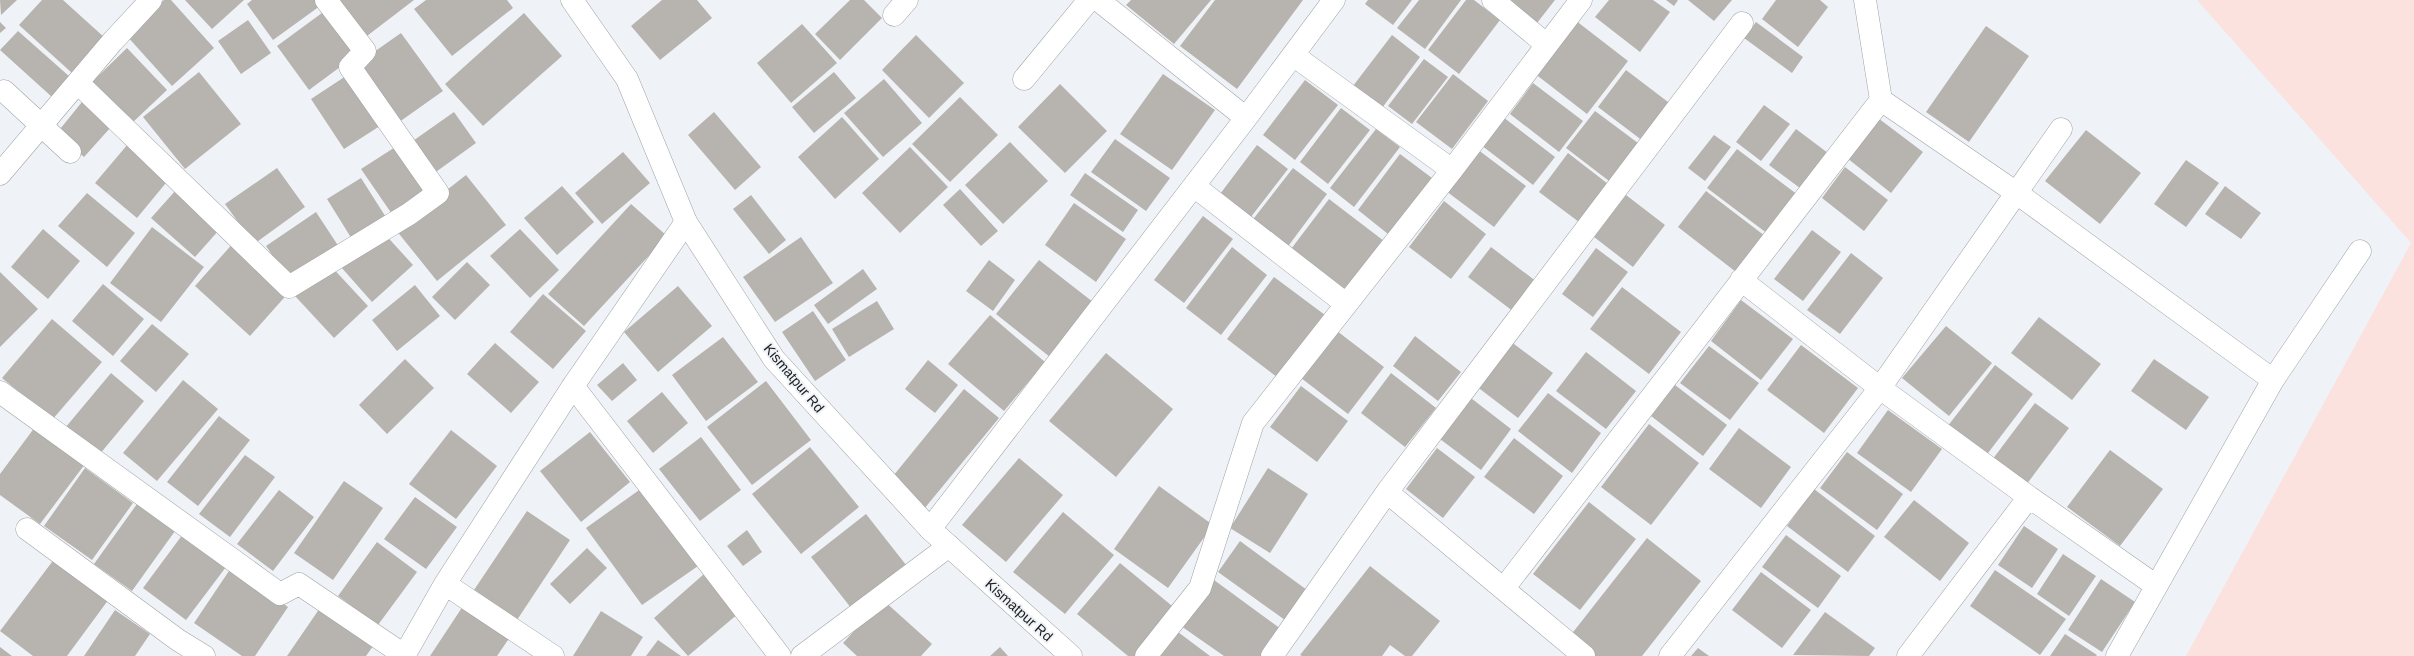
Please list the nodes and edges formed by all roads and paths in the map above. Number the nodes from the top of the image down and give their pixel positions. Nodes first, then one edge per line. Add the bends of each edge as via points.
1 (151, 0) edge
2 (326, 0) edge
3 (572, 0) edge
4 (1089, 0) edge
5 (1098, 0) edge
6 (1334, 0) edge
7 (1493, 0) edge
8 (1581, 0) edge
9 (1865, 0) edge
10 (1742, 23) dead end
11 (1547, 45) junction
12 (1293, 55) junction
13 (1024, 80) dead end
14 (78, 83) junction
15 (4, 91) dead end
16 (1881, 100) junction
17 (1246, 118) junction
18 (41, 124) junction
19 (2061, 129) dead end
20 (70, 152) dead end
21 (1452, 170) junction
22 (0, 174) edge
23 (1194, 186) junction
24 (2018, 194) junction
25 (686, 222) junction
26 (2360, 251) dead end
27 (1741, 280) junction
28 (1346, 304) junction
29 (2273, 380) junction
30 (573, 386) junction
31 (1880, 388) junction
32 (0, 392) edge
33 (1387, 492) junction
34 (2029, 497) junction
35 (28, 529) dead end
36 (930, 529) junction
37 (949, 546) junction
38 (445, 584) junction
39 (2155, 586) junction
40 (1504, 588) junction
41 (204, 656) edge
42 (404, 656) edge
43 (553, 656) edge
44 (780, 656) edge
45 (802, 656) edge
46 (1071, 656) edge
47 (1146, 656) edge
48 (1272, 656) edge
49 (1584, 656) edge
50 (1670, 656) edge
51 (1908, 656) edge
52 (2117, 656) edge

1 - 14 street
2 - 14 street via 365,51 350,67 438,193 289,287
3 - 25 street, Kismatpur Rd via 627,79
4 - 13 street
5 - 17 street
6 - 12 street
7 - 11 street
8 - 11 street
9 - 16 street
10 - 33 street
11 - 21 street
12 - 17 street
12 - 21 street
14 - 18 street
15 - 18 street
16 - 24 street
16 - 27 street
17 - 23 street
18 - 20 street
18 - 22 street
19 - 24 street
21 - 28 street
23 - 28 street
23 - 36 street
24 - 29 street
24 - 31 street
25 - 30 street
25 - 36 street, Kismatpur Rd via 774,359
26 - 29 street
27 - 31 street
27 - 40 street
28 - 47 street via 1252,423 1200,588
29 - 39 street
30 - 38 street
30 - 44 street
31 - 34 street
31 - 50 street
32 - 42 street via 280,594 299,584
33 - 40 street
33 - 48 street
34 - 39 street
34 - 51 street
35 - 41 street via 178,640
36 - 37 street, Kismatpur Rd
37 - 45 street
37 - 46 street, Kismatpur Rd
38 - 42 street
38 - 43 street
39 - 52 street
40 - 49 street

